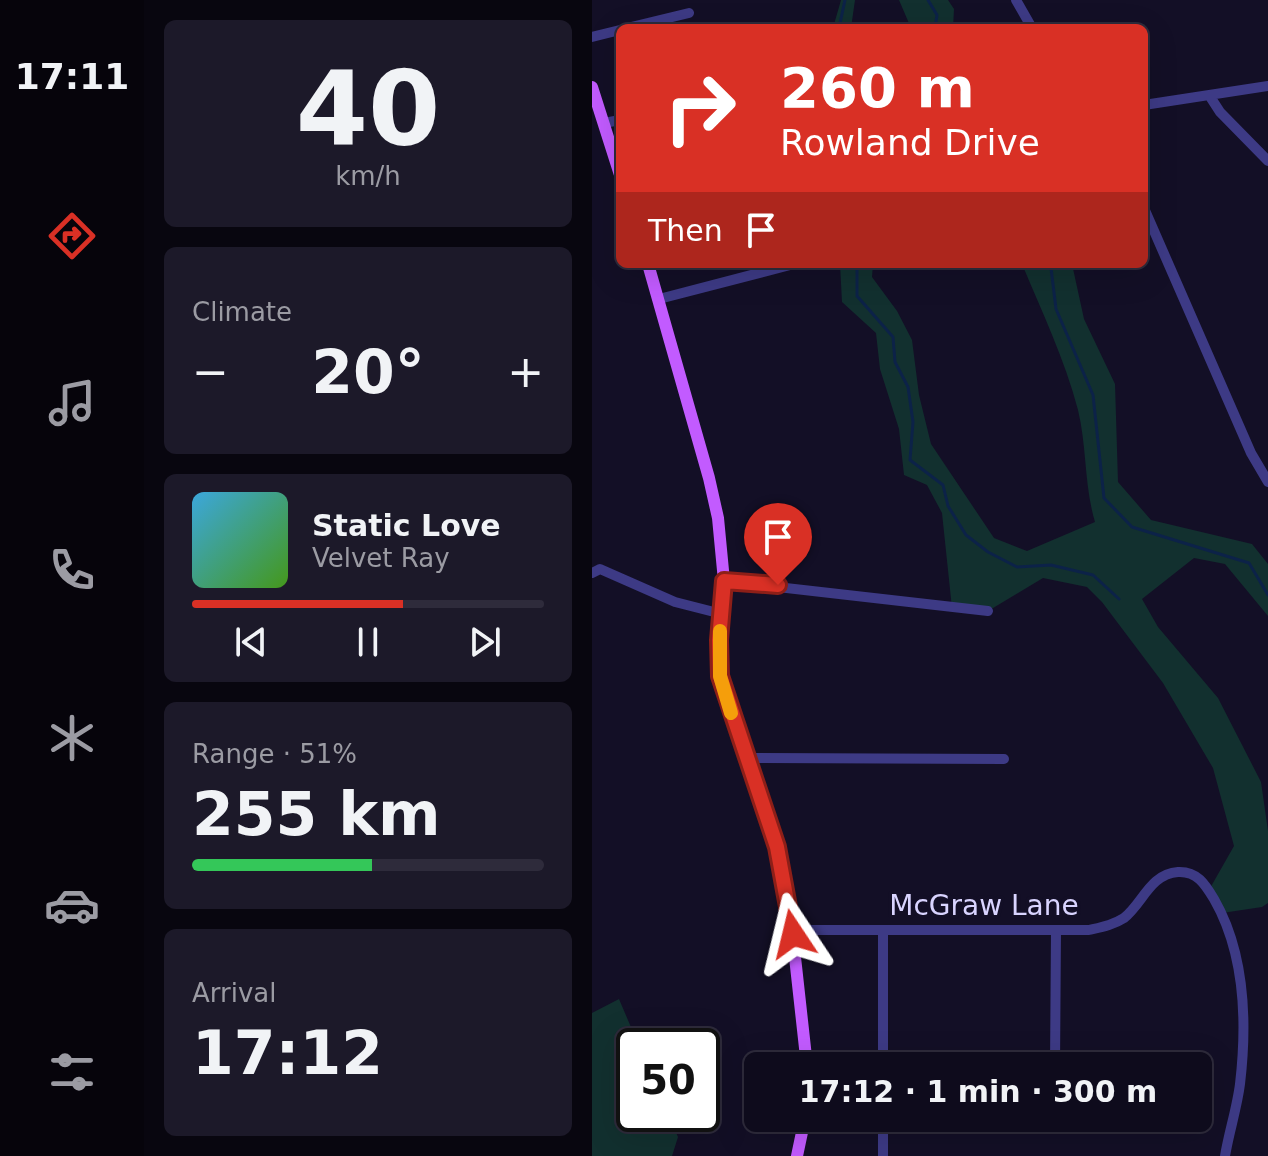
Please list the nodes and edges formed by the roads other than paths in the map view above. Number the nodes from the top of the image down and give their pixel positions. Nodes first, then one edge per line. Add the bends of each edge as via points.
1 (1016, 0) edge
2 (689, 13) dead end
3 (644, 24) edge
4 (1030, 24) edge
5 (616, 31) edge
6 (592, 37) edge
7 (1268, 86) edge
8 (592, 87) edge
9 (1209, 95) junction
10 (1148, 104) edge
11 (616, 121) edge
12 (604, 123) junction
13 (1268, 161) edge
14 (616, 162) edge
15 (1148, 217) edge
16 (649, 268) edge
17 (779, 268) edge
18 (659, 299) junction
19 (1268, 482) edge
20 (592, 573) edge
21 (724, 581) junction
22 (988, 611) dead end
23 (722, 614) junction
24 (746, 758) junction
25 (1004, 759) dead end
26 (792, 930) junction
27 (883, 930) junction
28 (1056, 930) junction
29 (805, 1052) edge
30 (883, 1052) edge
31 (1055, 1052) edge
32 (802, 1132) edge
33 (883, 1132) edge
34 (797, 1156) edge
35 (883, 1156) edge
36 (1225, 1156) edge

1 - 4 street
2 - 3 street
5 - 6 street
7 - 9 street
8 - 12 main road
9 - 10 street
9 - 13 street
11 - 12 street
12 - 14 main road
15 - 19 street
16 - 18 main road
17 - 18 street
18 - 21 main road via 709,478
20 - 23 street via 600,569 675,602
21 - 22 street
21 - 23 main road
23 - 24 main road via 720,676
24 - 25 street
24 - 26 main road via 777,847
26 - 27 street, McGraw Lane
26 - 29 main road
27 - 28 street, McGraw Lane
27 - 30 street
28 - 31 street
28 - 36 street, McGraw Lane via 1112,925 1162,876 1192,873 1205,883 1222,913 1238,969 1244,1024 1240,1086
32 - 34 main road
33 - 35 street

